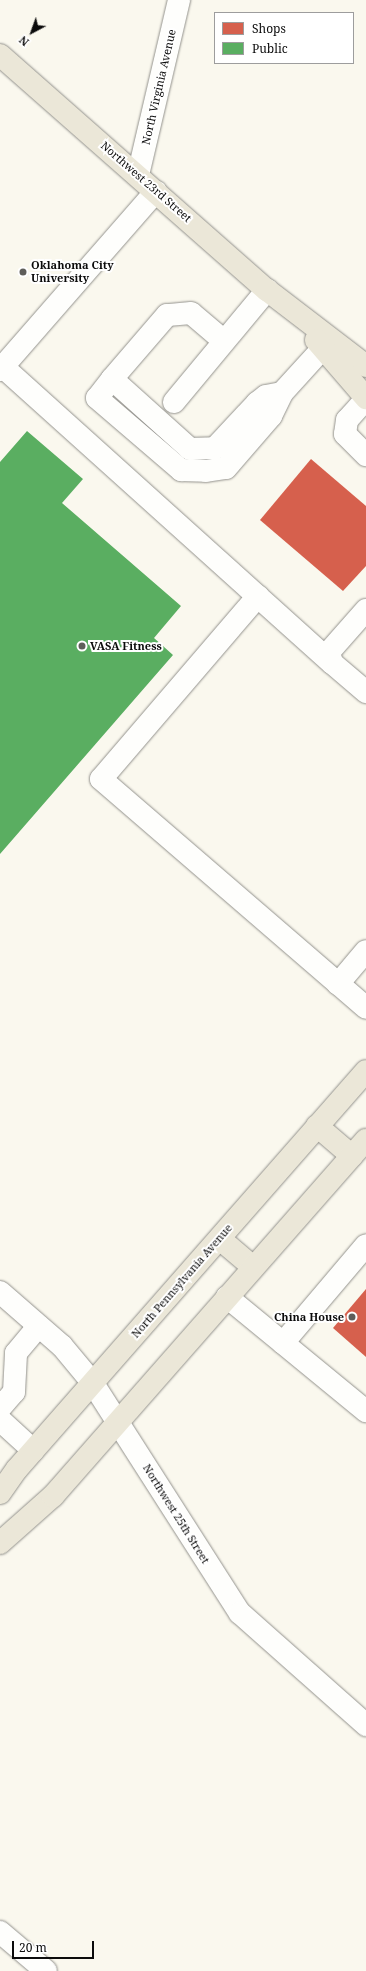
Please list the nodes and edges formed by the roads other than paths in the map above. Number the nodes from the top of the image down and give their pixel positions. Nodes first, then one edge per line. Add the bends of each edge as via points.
1 (180, 0) edge
2 (0, 56) edge
3 (138, 175) junction
4 (156, 191) junction
5 (267, 290) junction
6 (290, 310) junction
7 (224, 341) junction
8 (323, 348) junction
9 (366, 366) edge
10 (1, 369) edge
11 (366, 399) edge
12 (174, 402) dead end
13 (366, 455) edge
14 (258, 596) junction
15 (366, 610) edge
16 (332, 663) junction
17 (366, 692) edge
18 (366, 951) edge
19 (338, 984) junction
20 (366, 1008) edge
21 (366, 1071) edge
22 (318, 1126) junction
23 (366, 1140) edge
24 (352, 1156) junction
25 (220, 1239) junction
26 (366, 1245) edge
27 (253, 1267) junction
28 (0, 1292) edge
29 (227, 1297) junction
30 (40, 1326) junction
31 (283, 1343) junction
32 (92, 1382) junction
33 (0, 1408) edge
34 (366, 1411) edge
35 (0, 1420) edge
36 (116, 1422) junction
37 (34, 1450) junction
38 (0, 1493) edge
39 (0, 1543) edge
40 (366, 1725) edge
41 (0, 1932) edge
42 (46, 1971) edge

1 - 3 street, North Virginia Avenue
2 - 3 main road, Northwest 23rd Street
3 - 4 main road, Northwest 23rd Street
4 - 5 main road, Northwest 23rd Street
4 - 10 street
5 - 6 main road, Northwest 23rd Street
5 - 7 street
6 - 8 main road, Northwest 23rd Street
6 - 9 main road, Northwest 23rd Street
7 - 8 street via 191,314 167,315 112,379 190,449 215,448 257,403 266,396 282,393
7 - 12 street
8 - 11 main road, Northwest 23rd Street
10 - 14 street
11 - 13 street via 347,420 346,434
14 - 16 street
14 - 19 street via 100,780
15 - 16 street via 329,652
16 - 17 street
18 - 19 street
19 - 20 street
21 - 22 main road, North Pennsylvania Avenue
22 - 24 main road
22 - 25 main road, North Pennsylvania Avenue
23 - 24 main road
24 - 27 main road
25 - 27 main road
25 - 32 main road, North Pennsylvania Avenue
26 - 31 street
27 - 29 main road
28 - 30 street, Northwest 25th Street
29 - 31 street
29 - 36 main road
30 - 32 street, Northwest 25th Street via 62,1346
30 - 33 street via 16,1353 14,1392
31 - 34 street
32 - 36 street, Northwest 25th Street
32 - 37 main road, North Pennsylvania Avenue
35 - 37 street
36 - 39 main road via 52,1496
36 - 40 street, Northwest 25th Street via 240,1613
37 - 38 main road, North Pennsylvania Avenue
41 - 42 street

